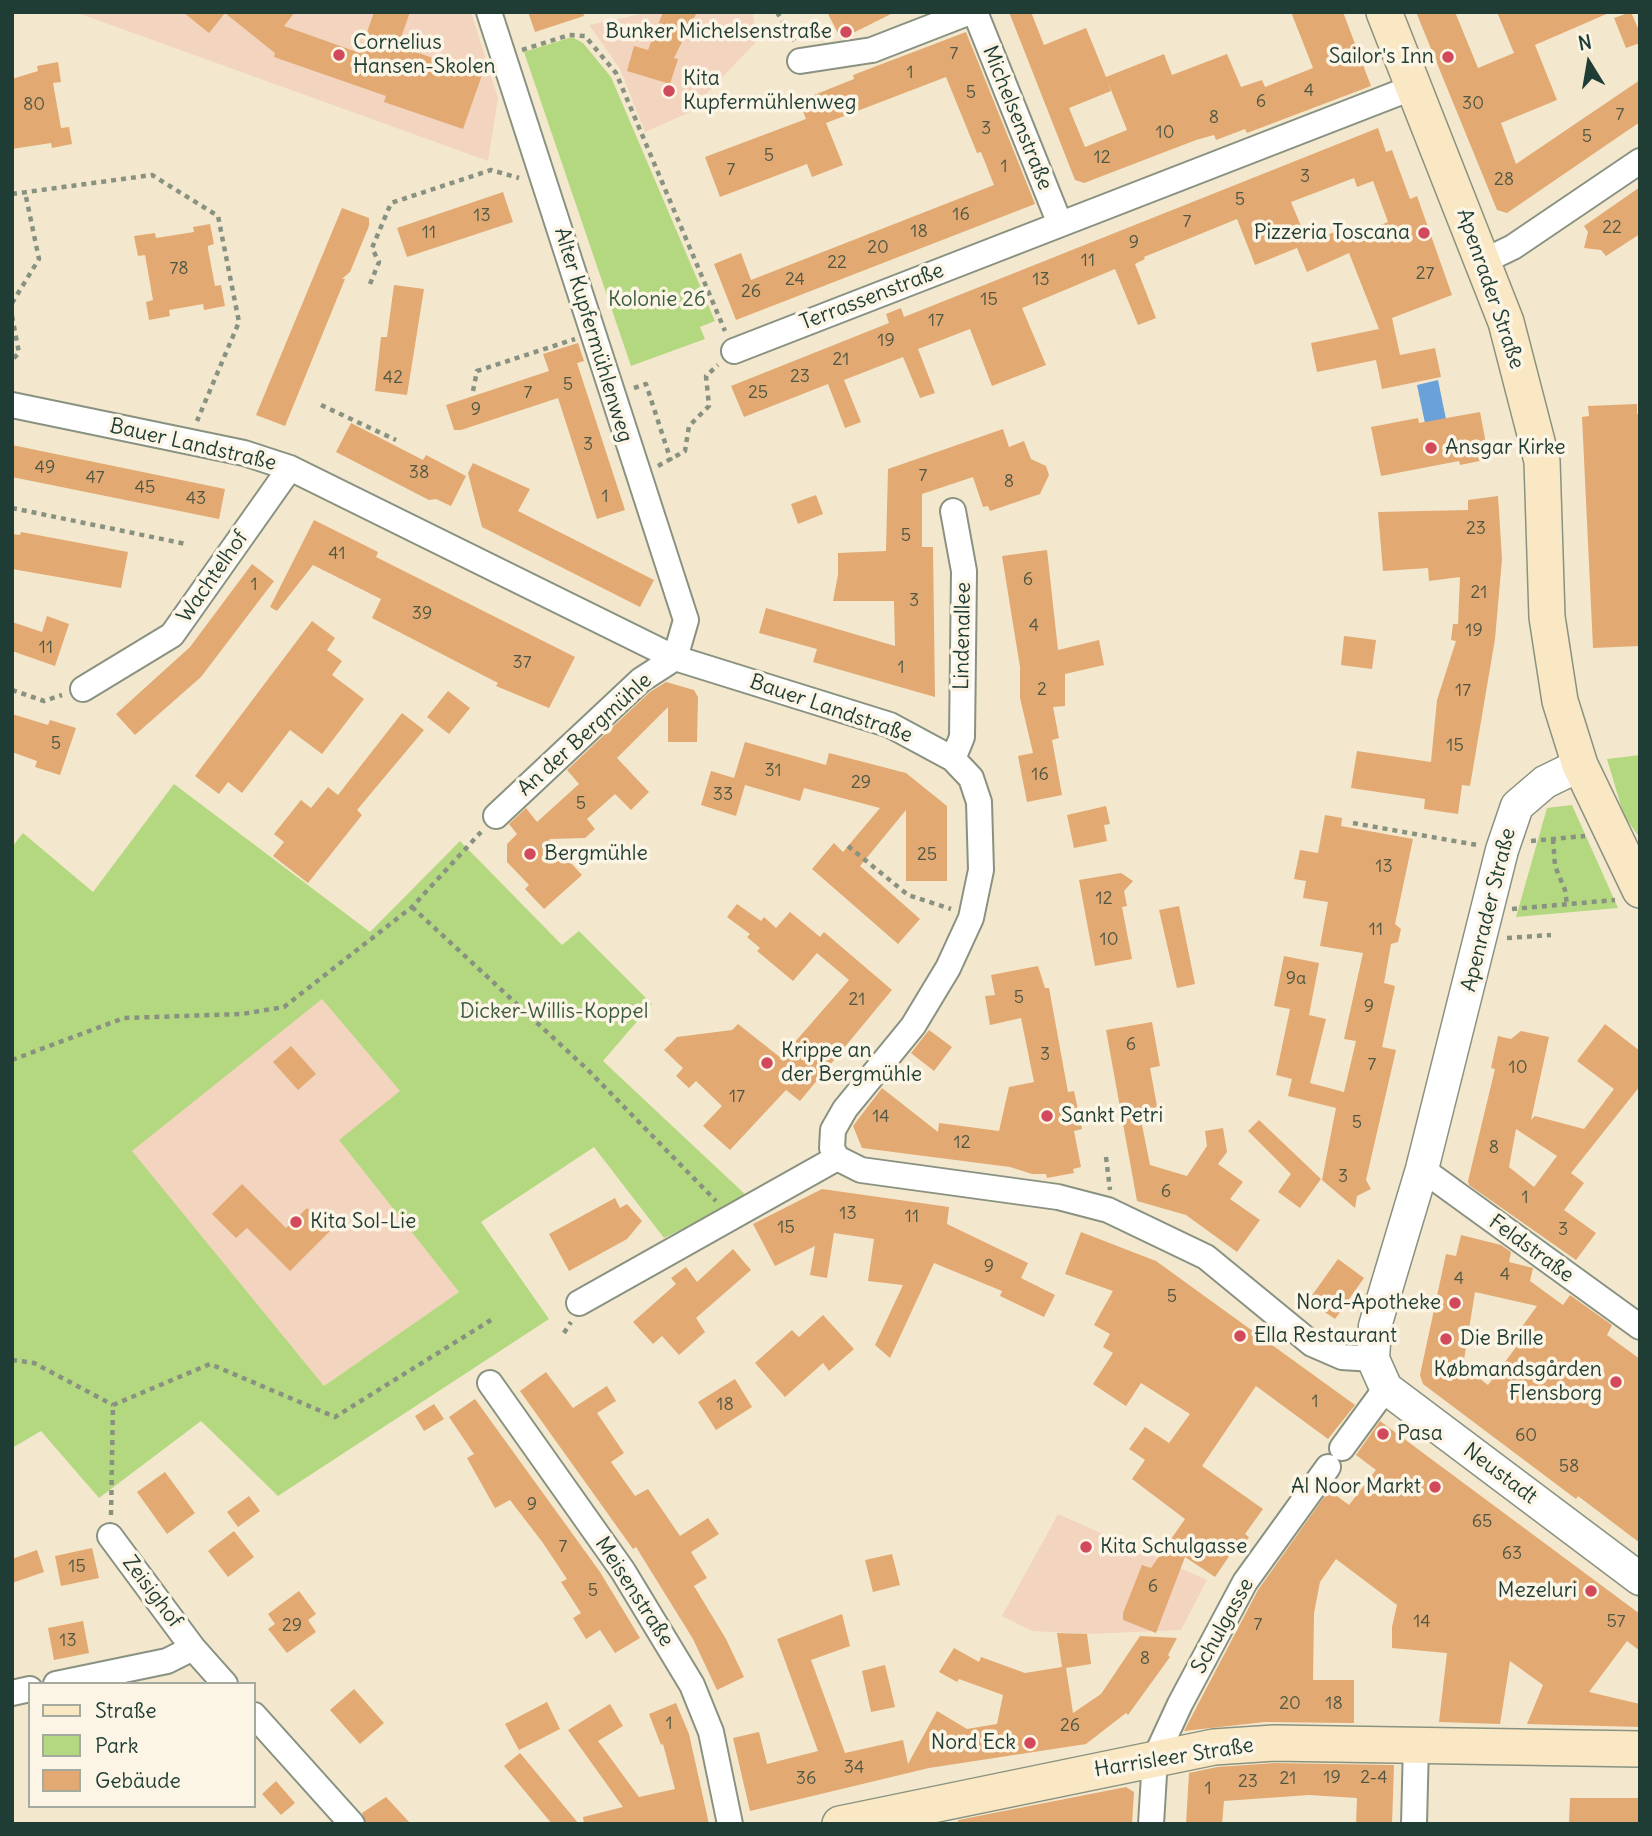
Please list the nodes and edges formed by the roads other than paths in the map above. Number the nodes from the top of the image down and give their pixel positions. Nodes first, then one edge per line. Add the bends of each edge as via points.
1 (489, 12) edge
2 (973, 12) edge
3 (1384, 12) edge
4 (800, 61) road end
5 (1414, 87) junction
6 (1640, 161) edge
7 (1060, 224) junction
8 (1483, 261) junction
9 (734, 351) road end
10 (12, 405) edge
11 (290, 468) junction
12 (953, 511) dead end
13 (676, 658) junction
14 (83, 689) road end
15 (953, 759) junction
16 (1580, 765) junction
17 (496, 816) road end
18 (1634, 894) edge
19 (837, 1158) junction
20 (1422, 1169) junction
21 (579, 1303) dead end
22 (1640, 1327) edge
23 (1373, 1359) junction
24 (490, 1382) dead end
25 (1386, 1388) junction
26 (110, 1536) road end
27 (1640, 1578) edge
28 (193, 1648) junction
29 (66, 1682) edge
30 (223, 1682) edge
31 (256, 1717) edge
32 (1416, 1744) junction
33 (1640, 1749) edge
34 (1155, 1758) junction
35 (352, 1824) edge
36 (730, 1824) edge
37 (840, 1824) edge
38 (1151, 1824) edge
39 (1414, 1824) edge

1 - 13 street, Alter Kupfermühlenweg via 685,620
2 - 4 street via 872,50
2 - 7 street, Michelsenstraße
3 - 5 main road, Apenrader Straße
5 - 7 street, Terrassenstraße
5 - 8 main road, Apenrader Straße
6 - 8 street via 1513,247
7 - 9 street, Terrassenstraße
8 - 16 main road, Apenrader Straße via 1506,322 1542,461 1547,617 1560,701
10 - 11 street, Bauer Landstraße via 244,453
11 - 13 street, Bauer Landstraße
11 - 14 street, Wachtelhof via 172,635
12 - 15 street, Lindenallee via 964,571 962,737
13 - 15 street, Bauer Landstraße via 890,725
13 - 17 street, An der Bergmühle via 641,680
15 - 19 street, Bauer Landstraße via 971,778 979,802 981,870 971,918 913,1026 832,1130
16 - 18 main road
16 - 20 street, Apenrader Straße via 1545,782 1517,806
19 - 21 street
19 - 23 street via 862,1170 1058,1197 1108,1210 1206,1257 1312,1344 1342,1357
20 - 22 street, Feldstraße
20 - 23 street, Apenrader Straße via 1375,1326
23 - 25 street, Neustadt
24 - 36 street, Meisenstraße via 623,1571 692,1685 711,1732
25 - 27 street, Neustadt
25 - 34 street, Schulgasse via 1245,1582
26 - 28 street, Zeisighof
28 - 29 street, Zeisighof via 167,1661
28 - 30 street, Zeisighof
31 - 35 street
32 - 33 main road, Harrisleer Straße
32 - 34 main road, Harrisleer Straße via 1274,1742
32 - 39 street
34 - 37 main road, Harrisleer Straße
34 - 38 street

